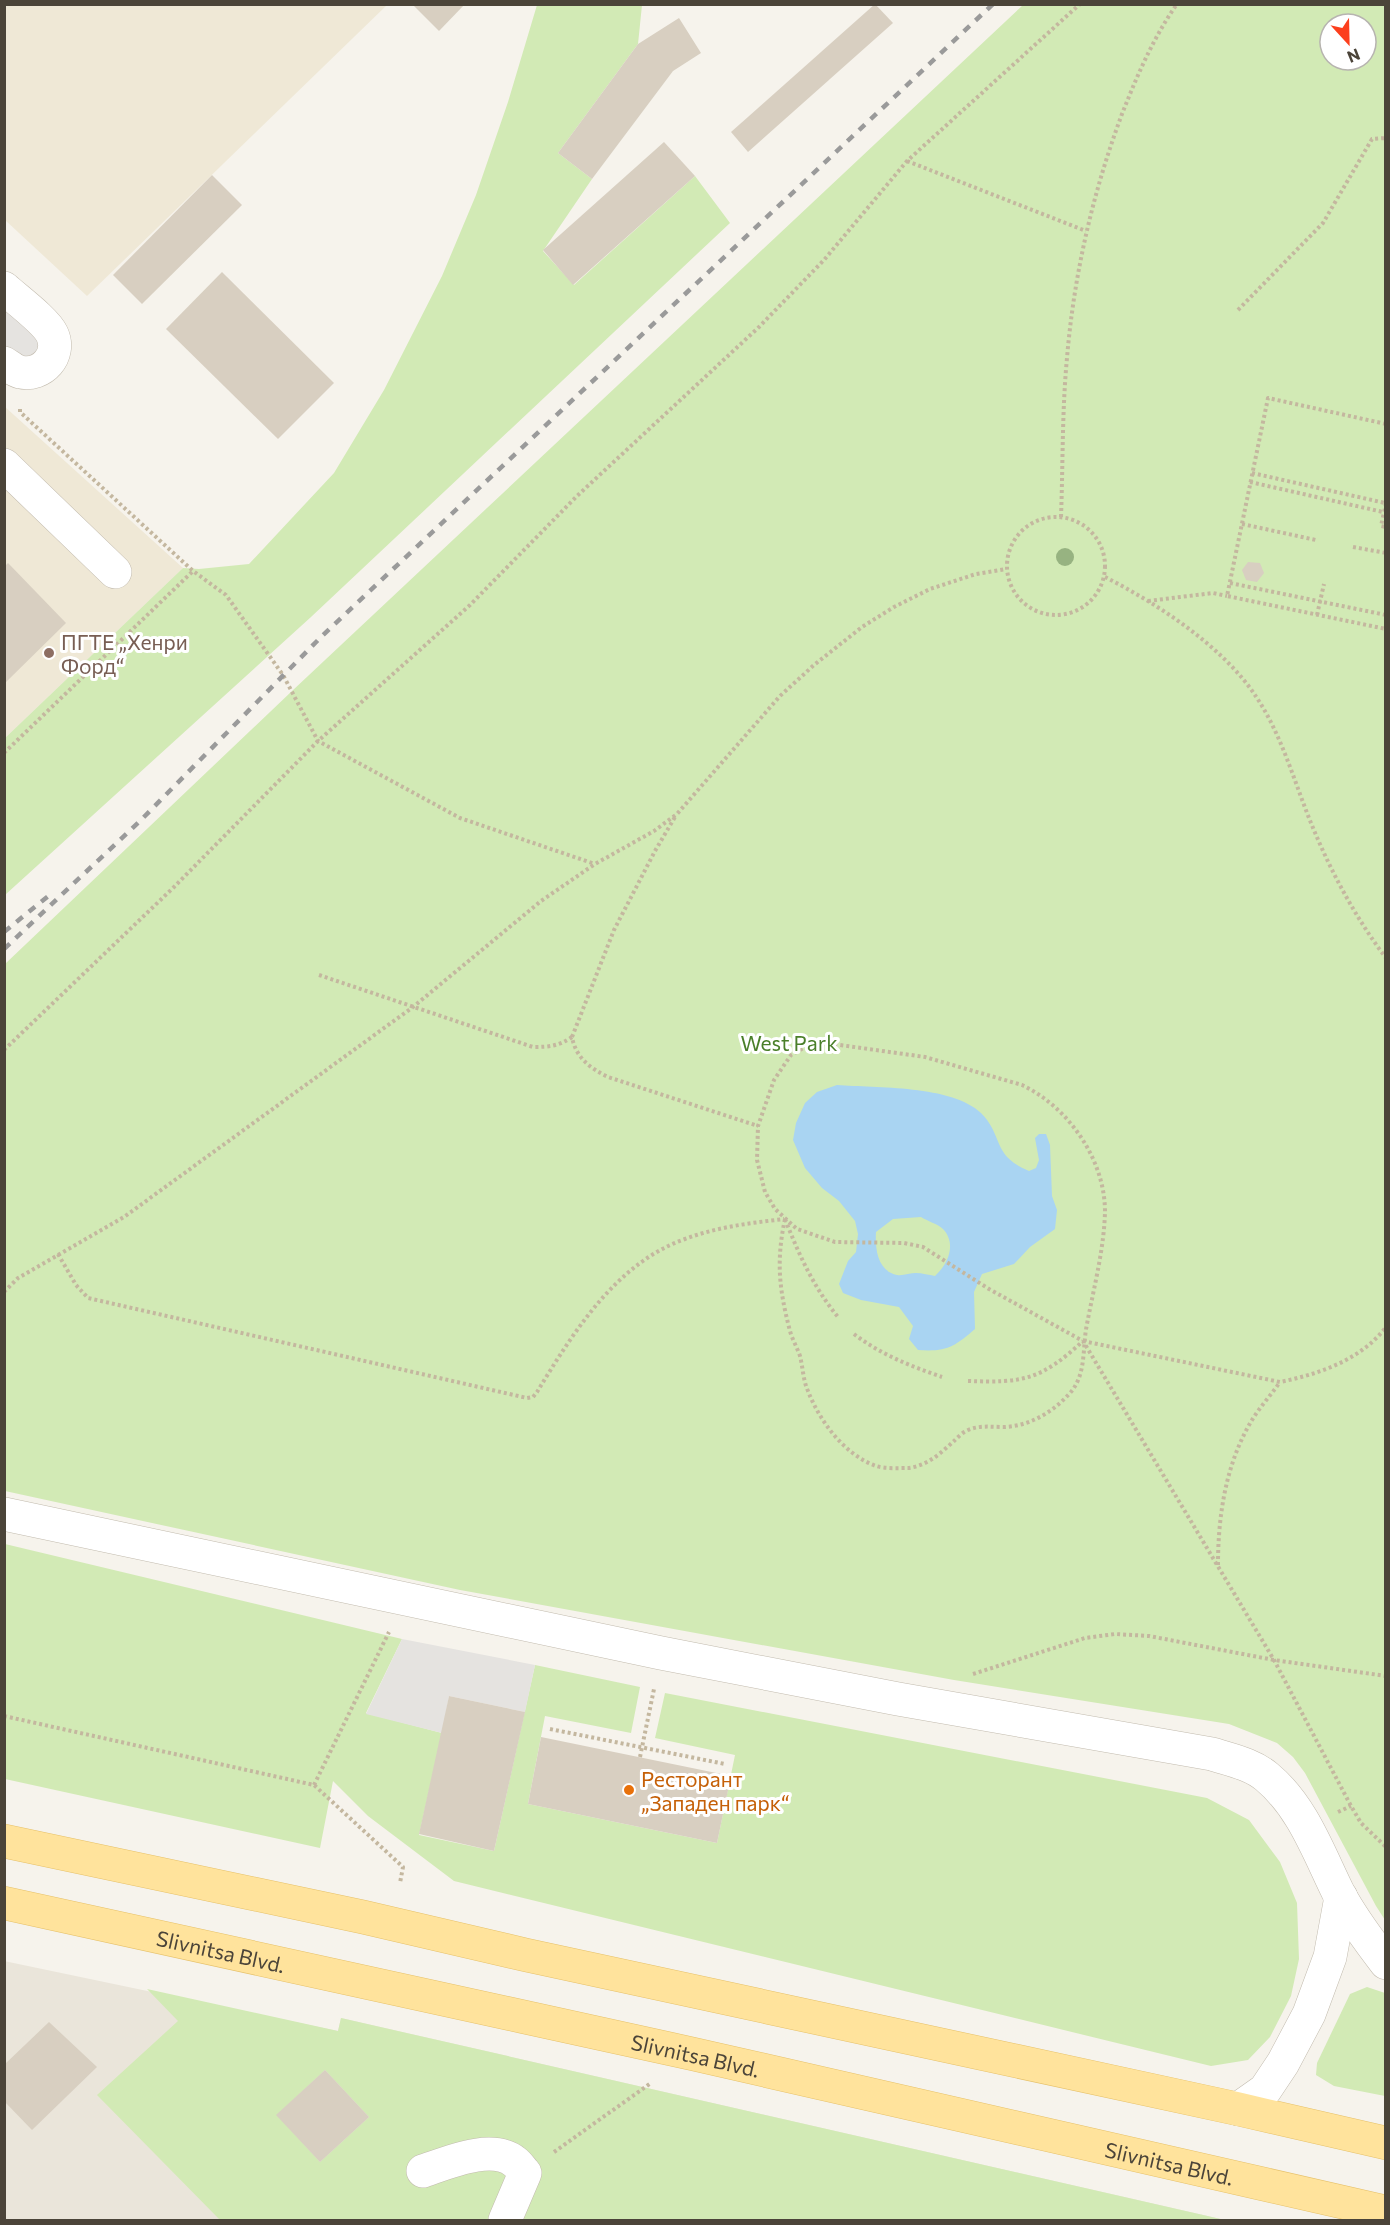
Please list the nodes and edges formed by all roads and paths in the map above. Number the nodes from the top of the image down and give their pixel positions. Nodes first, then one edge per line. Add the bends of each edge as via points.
1 (1080, 4) edge
2 (1176, 4) edge
3 (1386, 138) edge
4 (907, 161) junction
5 (1086, 231) junction
6 (4, 288) edge
7 (1238, 310) dead end
8 (11, 367) edge
9 (1386, 424) edge
10 (4, 465) edge
11 (1251, 473) junction
12 (1250, 482) junction
13 (1385, 503) edge
14 (1383, 512) junction
15 (1061, 517) junction
16 (1242, 524) junction
17 (1386, 528) edge
18 (1316, 540) dead end
19 (1353, 547) dead end
20 (1386, 553) edge
21 (1006, 569) junction
22 (194, 571) junction
23 (115, 572) dead end
24 (1105, 577) junction
25 (1230, 583) junction
26 (1324, 584) dead end
27 (1227, 596) junction
28 (1147, 601) junction
29 (1320, 602) junction
30 (1317, 615) junction
31 (1386, 615) edge
32 (1386, 629) edge
33 (318, 741) junction
34 (4, 753) edge
35 (677, 814) junction
36 (595, 864) junction
37 (1386, 958) edge
38 (319, 975) dead end
39 (413, 1007) junction
40 (572, 1037) junction
41 (4, 1050) edge
42 (758, 1126) junction
43 (784, 1219) junction
44 (58, 1254) junction
45 (4, 1292) edge
46 (838, 1317) dead end
47 (1386, 1326) edge
48 (854, 1334) dead end
49 (1083, 1341) junction
50 (942, 1377) dead end
51 (968, 1381) dead end
52 (1280, 1382) junction
53 (4, 1514) edge
54 (1218, 1566) junction
55 (405, 1600) junction
56 (661, 1653) junction
57 (1274, 1660) junction
58 (965, 1676) dead end
59 (1386, 1676) edge
60 (4, 1716) edge
61 (550, 1729) dead end
62 (642, 1748) junction
63 (640, 1757) dead end
64 (725, 1764) dead end
65 (314, 1785) junction
66 (4, 1841) edge
67 (1386, 1847) edge
68 (400, 1883) dead end
69 (1341, 1897) junction
70 (4, 1903) edge
71 (1386, 1963) edge
72 (660, 2077) dead end
73 (1238, 2109) junction
74 (1386, 2143) edge
75 (423, 2171) dead end
76 (525, 2173) junction
77 (1386, 2212) edge
78 (505, 2220) edge

1 - 4 path
2 - 5 path via 1160,28 1128,99
3 - 7 path via 1372,139 1323,223
4 - 5 path
4 - 33 path via 824,260 759,327 577,496 470,605
5 - 15 path via 1066,358
6 - 8 street via 46,326 55,345 53,355 39,371 28,373
8 - 22 path via 20,412
9 - 11 path via 1268,398
10 - 23 street
11 - 12 path
11 - 13 path
12 - 14 path
12 - 16 path
13 - 14 path
14 - 17 path via 1381,526
15 - 21 path via 1044,518 1016,536 1008,552
15 - 24 path via 1092,531 1101,545
16 - 18 path
16 - 25 path
19 - 20 path
21 - 24 path via 1017,598 1029,609 1044,614 1075,612 1088,604
21 - 35 path via 976,574 930,590 862,627 780,696
22 - 33 path via 226,595 283,675
22 - 34 path
24 - 28 path
25 - 27 path
25 - 29 path
26 - 29 path
27 - 28 path via 1213,593
27 - 30 path
28 - 37 path via 1222,656 1256,696 1289,762 1311,823 1343,892
29 - 30 path
29 - 31 path
30 - 32 path
33 - 36 path via 460,818
33 - 41 path via 174,887
35 - 36 path
35 - 40 path via 614,930
36 - 39 path via 541,902
38 - 39 path
39 - 40 path via 533,1047 562,1044
39 - 44 path via 124,1217
40 - 42 path via 577,1053 594,1070 608,1077
42 - 43 path via 759,1175 765,1192
42 - 49 path via 774,1080 791,1054 809,1045 826,1043 925,1057 1036,1092 1065,1115 1096,1165 1102,1189 1105,1211 1098,1271
43 - 44 path via 722,1228 682,1239 645,1258 616,1283 575,1333 533,1397 527,1398 88,1298
43 - 46 path via 812,1280
43 - 49 path via 797,1229 835,1242 923,1247
43 - 49 path via 779,1280 807,1389 818,1414 842,1442 854,1455 878,1467 910,1468 930,1461 966,1430 1021,1426 1047,1414 1072,1391 1083,1367
44 - 45 path via 18,1278
47 - 52 path via 1343,1362 1312,1376
48 - 50 path via 882,1353
49 - 51 path via 1048,1370 1027,1378
49 - 52 path
49 - 54 path
52 - 54 path via 1252,1420 1234,1459 1218,1534
53 - 55 street
54 - 57 path
55 - 56 street
55 - 65 path
56 - 62 path
56 - 69 street via 1245,1764 1285,1794
57 - 58 path via 1149,1636 1115,1634 1085,1638
57 - 59 path
57 - 67 path via 1361,1824
60 - 65 path
61 - 62 path
62 - 63 path
62 - 64 path
65 - 68 path via 403,1867
66 - 73 main road
69 - 71 street
69 - 73 street via 1330,1957 1310,2014 1265,2090
70 - 77 main road, Slivnitsa Blvd.
72 - 76 path
73 - 74 main road
75 - 76 street via 460,2158 495,2154 514,2161
76 - 78 street

